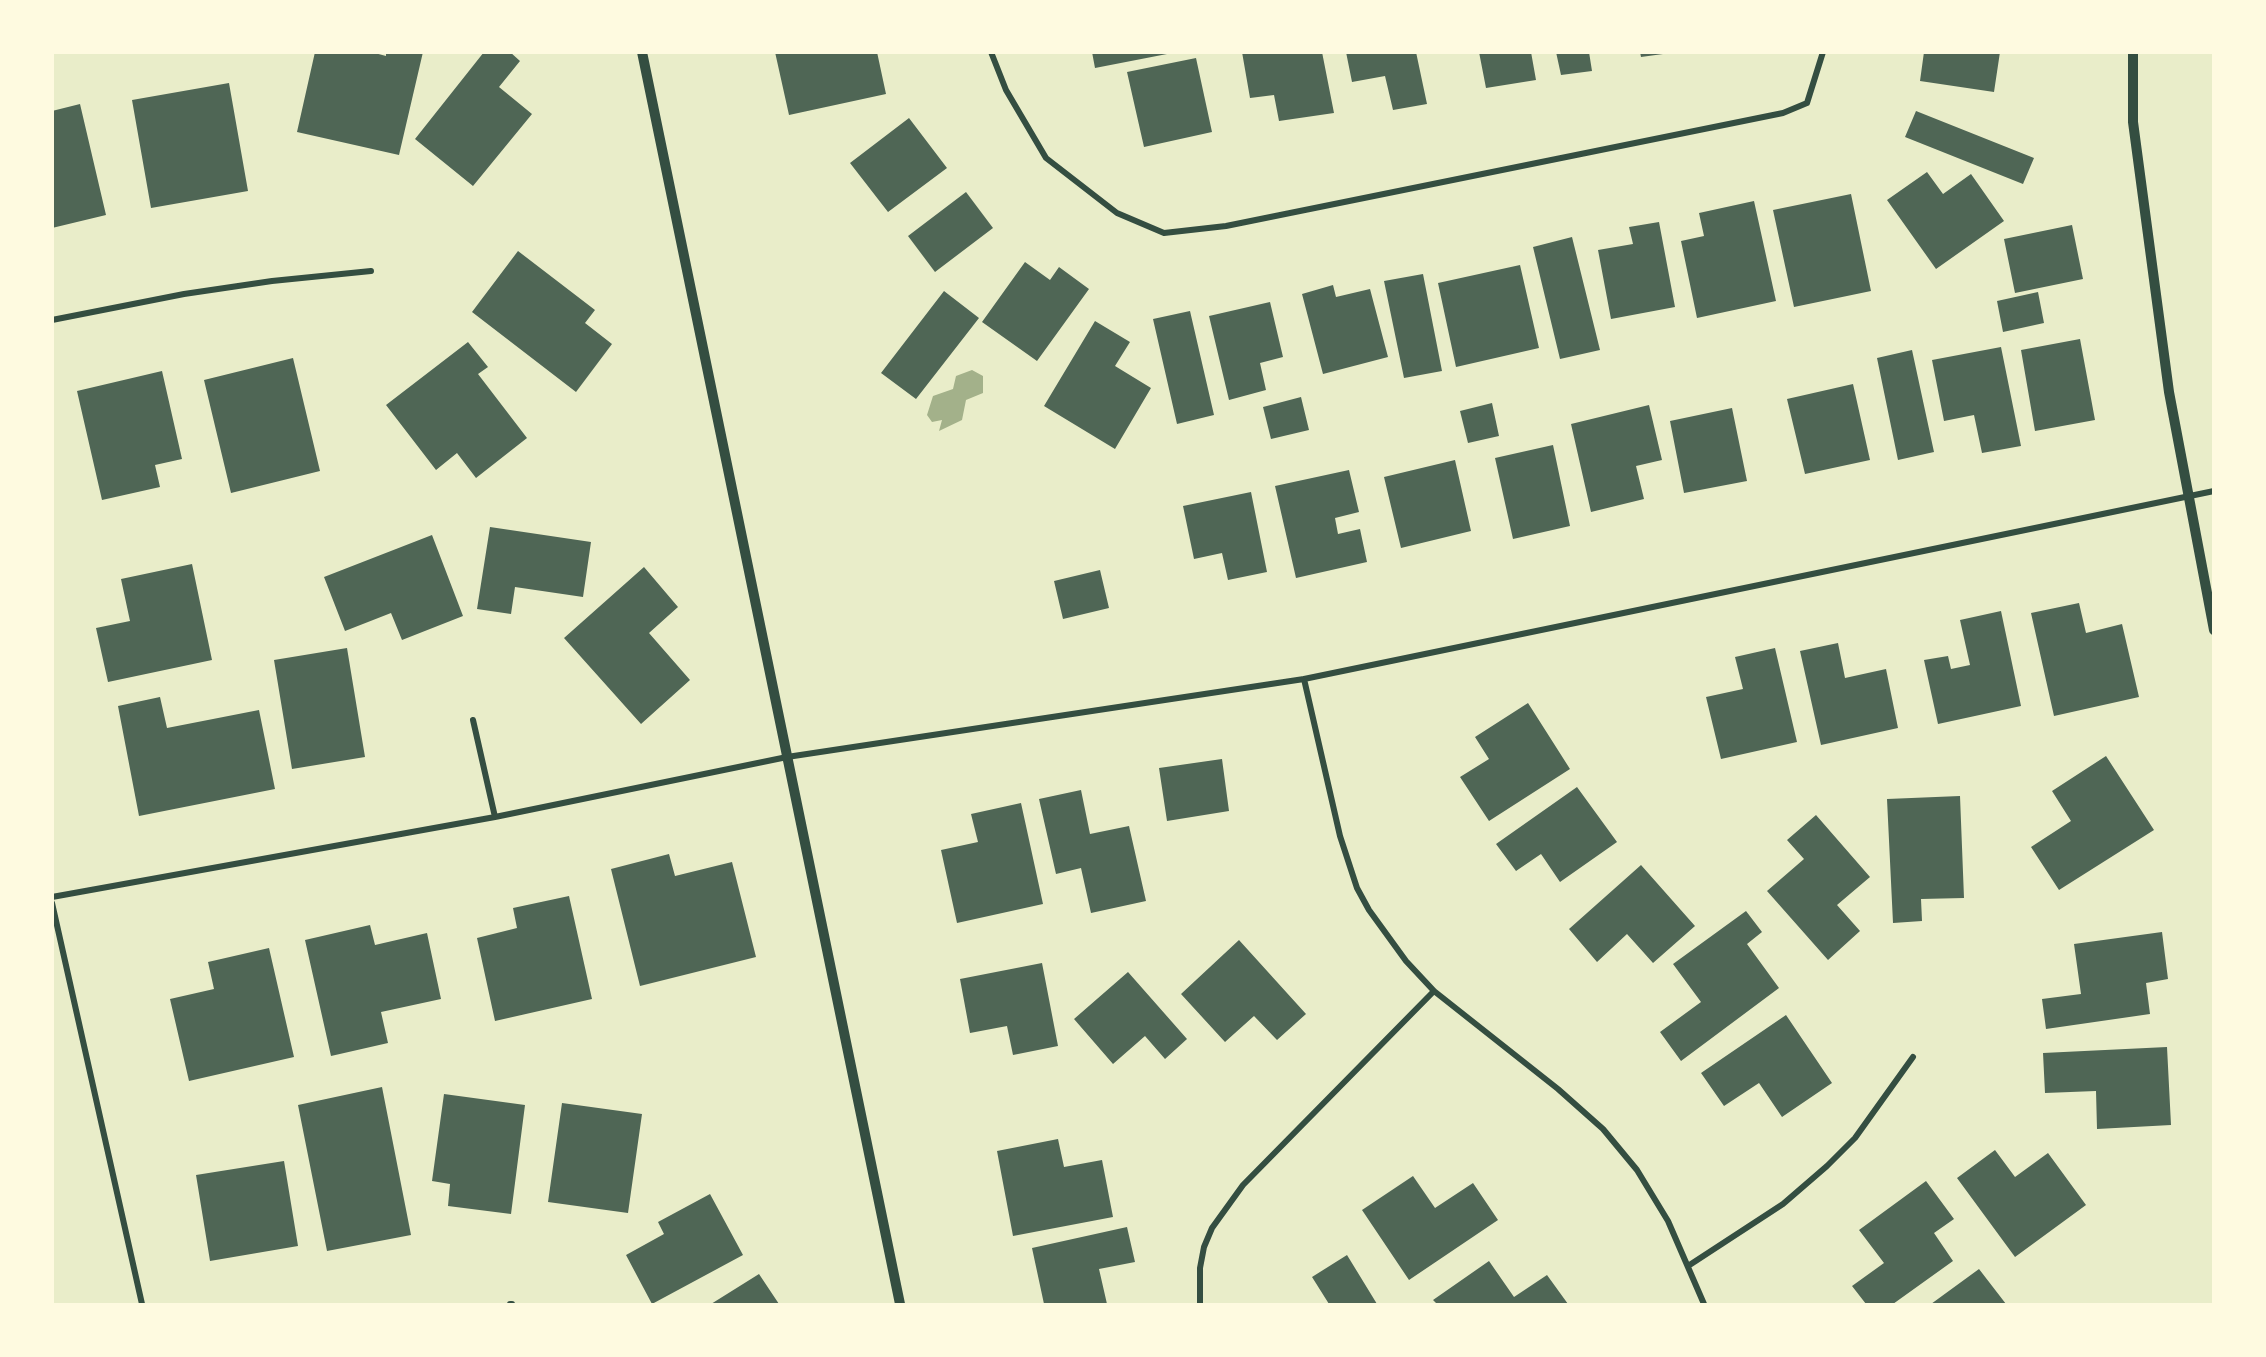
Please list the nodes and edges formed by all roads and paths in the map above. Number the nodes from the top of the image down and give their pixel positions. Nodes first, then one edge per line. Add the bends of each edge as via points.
1 (642, 52) edge
2 (991, 52) edge
3 (1823, 52) edge
4 (2133, 52) edge
5 (371, 271) dead end
6 (52, 320) edge
7 (2214, 491) edge
8 (2188, 498) junction
9 (2214, 630) edge
10 (1305, 680) junction
11 (473, 720) dead end
12 (786, 757) junction
13 (495, 817) junction
14 (52, 897) edge
15 (52, 903) edge
16 (1434, 991) junction
17 (1913, 1057) dead end
18 (1688, 1266) junction
19 (142, 1305) edge
20 (900, 1305) edge
21 (1200, 1305) edge
22 (1704, 1305) edge

1 - 12 street
2 - 3 street via 1006,90 1046,158 1117,213 1164,233 1226,226 1783,113 1807,103
4 - 8 street via 2133,122 2169,392
5 - 6 street via 184,294
7 - 8 street
8 - 9 street
8 - 10 street
10 - 12 street
10 - 16 street via 1340,836 1357,888 1406,961
11 - 13 street
12 - 13 street
12 - 20 street
13 - 14 street
15 - 19 street
16 - 18 street via 1603,1129 1637,1170 1668,1221
16 - 21 street via 1243,1185 1212,1228 1204,1247
17 - 18 street via 1855,1138 1827,1166 1783,1204
18 - 22 street

